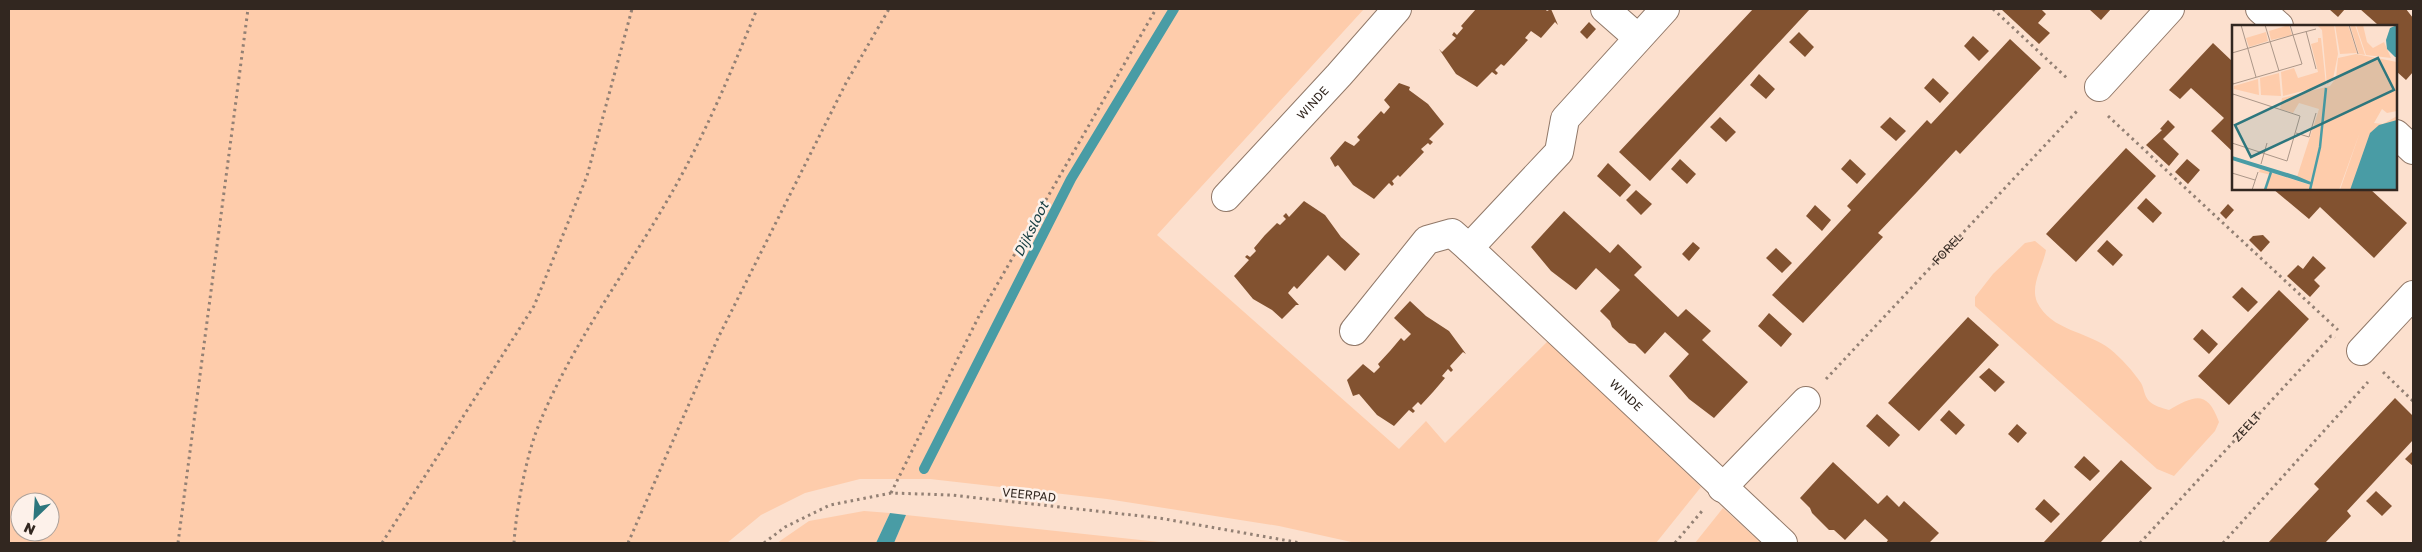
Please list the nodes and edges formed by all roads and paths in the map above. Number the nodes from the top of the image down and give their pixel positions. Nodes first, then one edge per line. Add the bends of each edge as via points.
1 (248, 9) edge
2 (632, 9) edge
3 (758, 9) edge
4 (889, 9) edge
5 (1156, 9) edge
6 (1397, 9) edge
7 (1605, 9) edge
8 (1665, 9) edge
9 (1993, 9) edge
10 (2170, 9) edge
11 (2260, 9) edge
12 (2278, 25) edge
13 (1638, 38) junction
14 (2094, 93) junction
15 (2397, 135) edge
16 (2413, 150) edge
17 (1226, 197) dead end
18 (1469, 248) junction
19 (2413, 295) edge
20 (1354, 331) dead end
21 (2361, 351) junction
22 (2413, 400) edge
23 (1806, 401) joint
24 (1722, 488) junction
25 (891, 493) junction
26 (178, 543) edge
27 (382, 543) edge
28 (514, 543) edge
29 (628, 543) edge
30 (764, 543) edge
31 (1301, 543) edge
32 (1675, 543) edge
33 (1783, 543) edge
34 (2140, 543) edge
35 (2223, 543) edge

1 - 26 path
2 - 27 path via 587,176 534,306
3 - 28 path via 672,193 572,357 536,433 516,514
4 - 29 path via 846,83 718,338
5 - 25 path via 980,316
6 - 17 street, WINDE
7 - 13 street
8 - 13 street
9 - 14 path
10 - 14 street
11 - 12 street
13 - 18 street via 1565,119 1559,152
14 - 21 path
14 - 23 path, FOREL
15 - 16 street
18 - 20 street, WINDE via 1452,233 1426,240
18 - 24 street, WINDE
19 - 21 street
21 - 22 path
21 - 34 path, ZEELT via 2331,336
21 - 35 path via 2371,378
23 - 24 street
24 - 32 path
24 - 33 street, WINDE
25 - 30 path, VEERPAD via 830,505 784,527
25 - 31 path, VEERPAD via 951,495 1159,518

